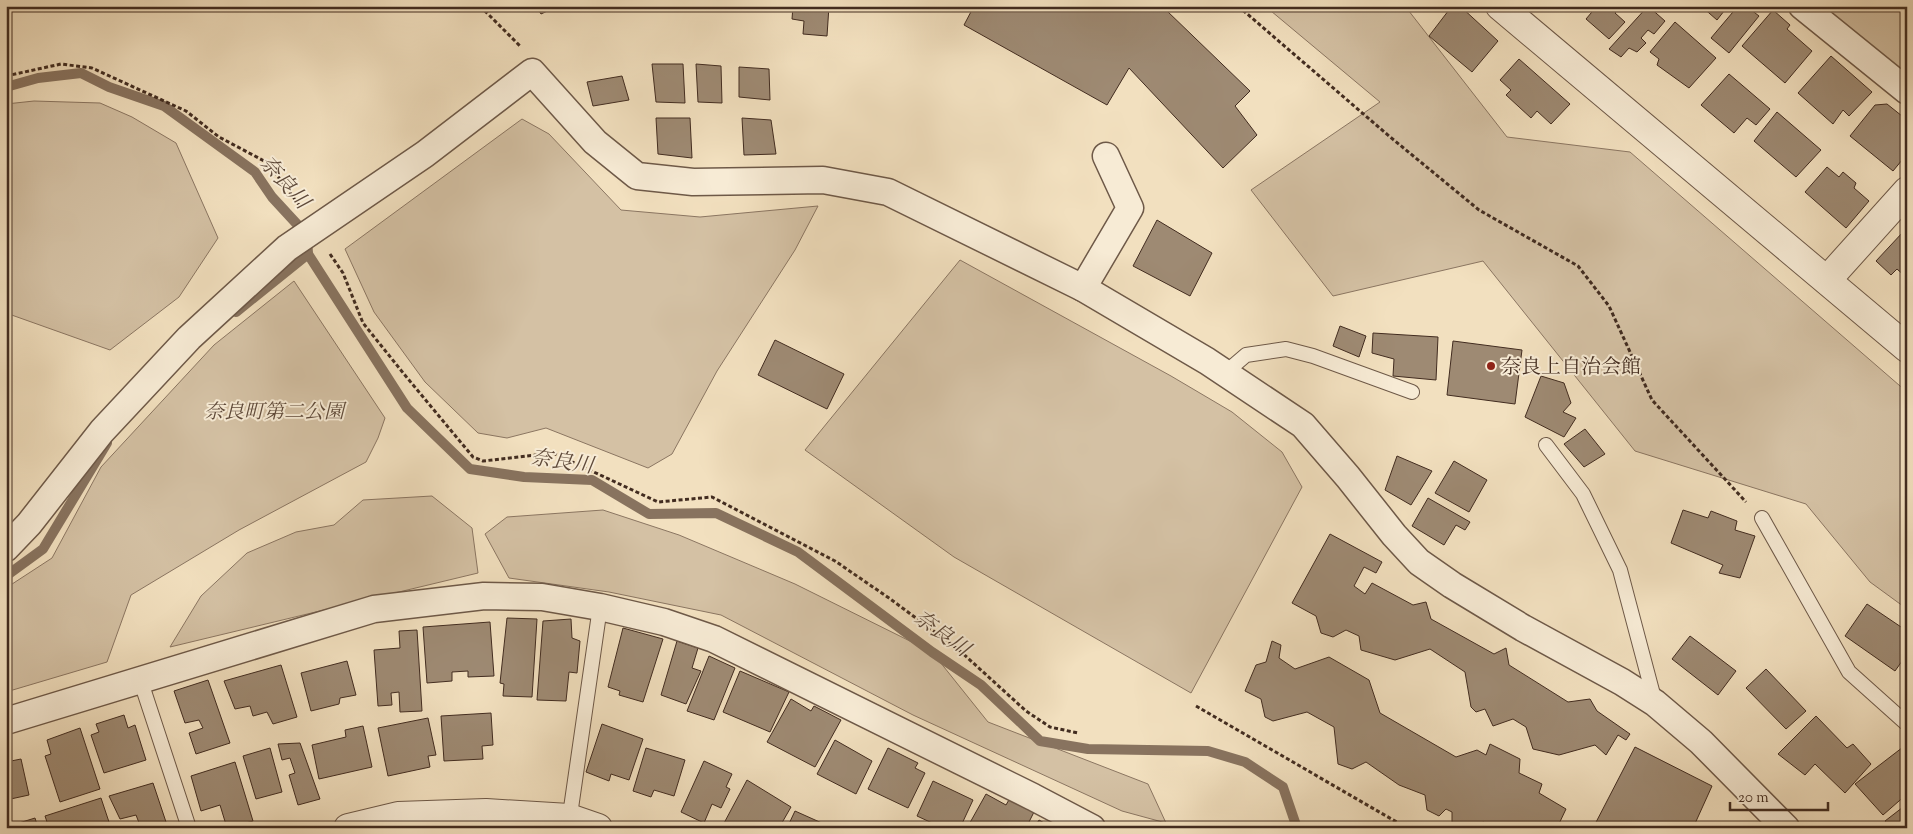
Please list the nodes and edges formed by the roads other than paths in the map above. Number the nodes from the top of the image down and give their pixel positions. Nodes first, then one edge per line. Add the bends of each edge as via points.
1 (1500, 6) edge
2 (1802, 6) edge
3 (1907, 91) edge
4 (1106, 156) dead end
5 (1907, 191) edge
6 (1827, 280) junction
7 (1083, 288) junction
8 (1907, 348) edge
9 (1225, 373) junction
10 (1412, 392) dead end
11 (1546, 445) dead end
12 (1762, 518) road end
13 (6, 548) edge
14 (600, 607) junction
15 (140, 679) junction
16 (1655, 703) junction
17 (6, 721) edge
18 (1907, 724) edge
19 (568, 823) edge
20 (189, 828) edge
21 (348, 828) edge
22 (598, 828) edge
23 (1092, 828) edge
24 (1786, 828) edge

1 - 6 street
2 - 3 street
4 - 7 street via 1130,208
5 - 6 street
6 - 8 street
7 - 9 street
7 - 13 street via 888,192 823,180 693,182 637,176 595,142 532,72 425,154 287,248 189,338 102,431 29,524
9 - 10 lane via 1246,355 1286,350 1313,356
9 - 16 street via 1303,425 1419,562 1522,628
11 - 16 lane via 1583,494 1620,570
12 - 18 lane via 1849,672
14 - 15 street via 542,597 484,596 374,609
14 - 19 lane
14 - 23 street via 664,622 714,639
15 - 17 street
15 - 20 lane
16 - 24 street via 1701,742
19 - 21 street via 476,813 398,816
19 - 22 street

